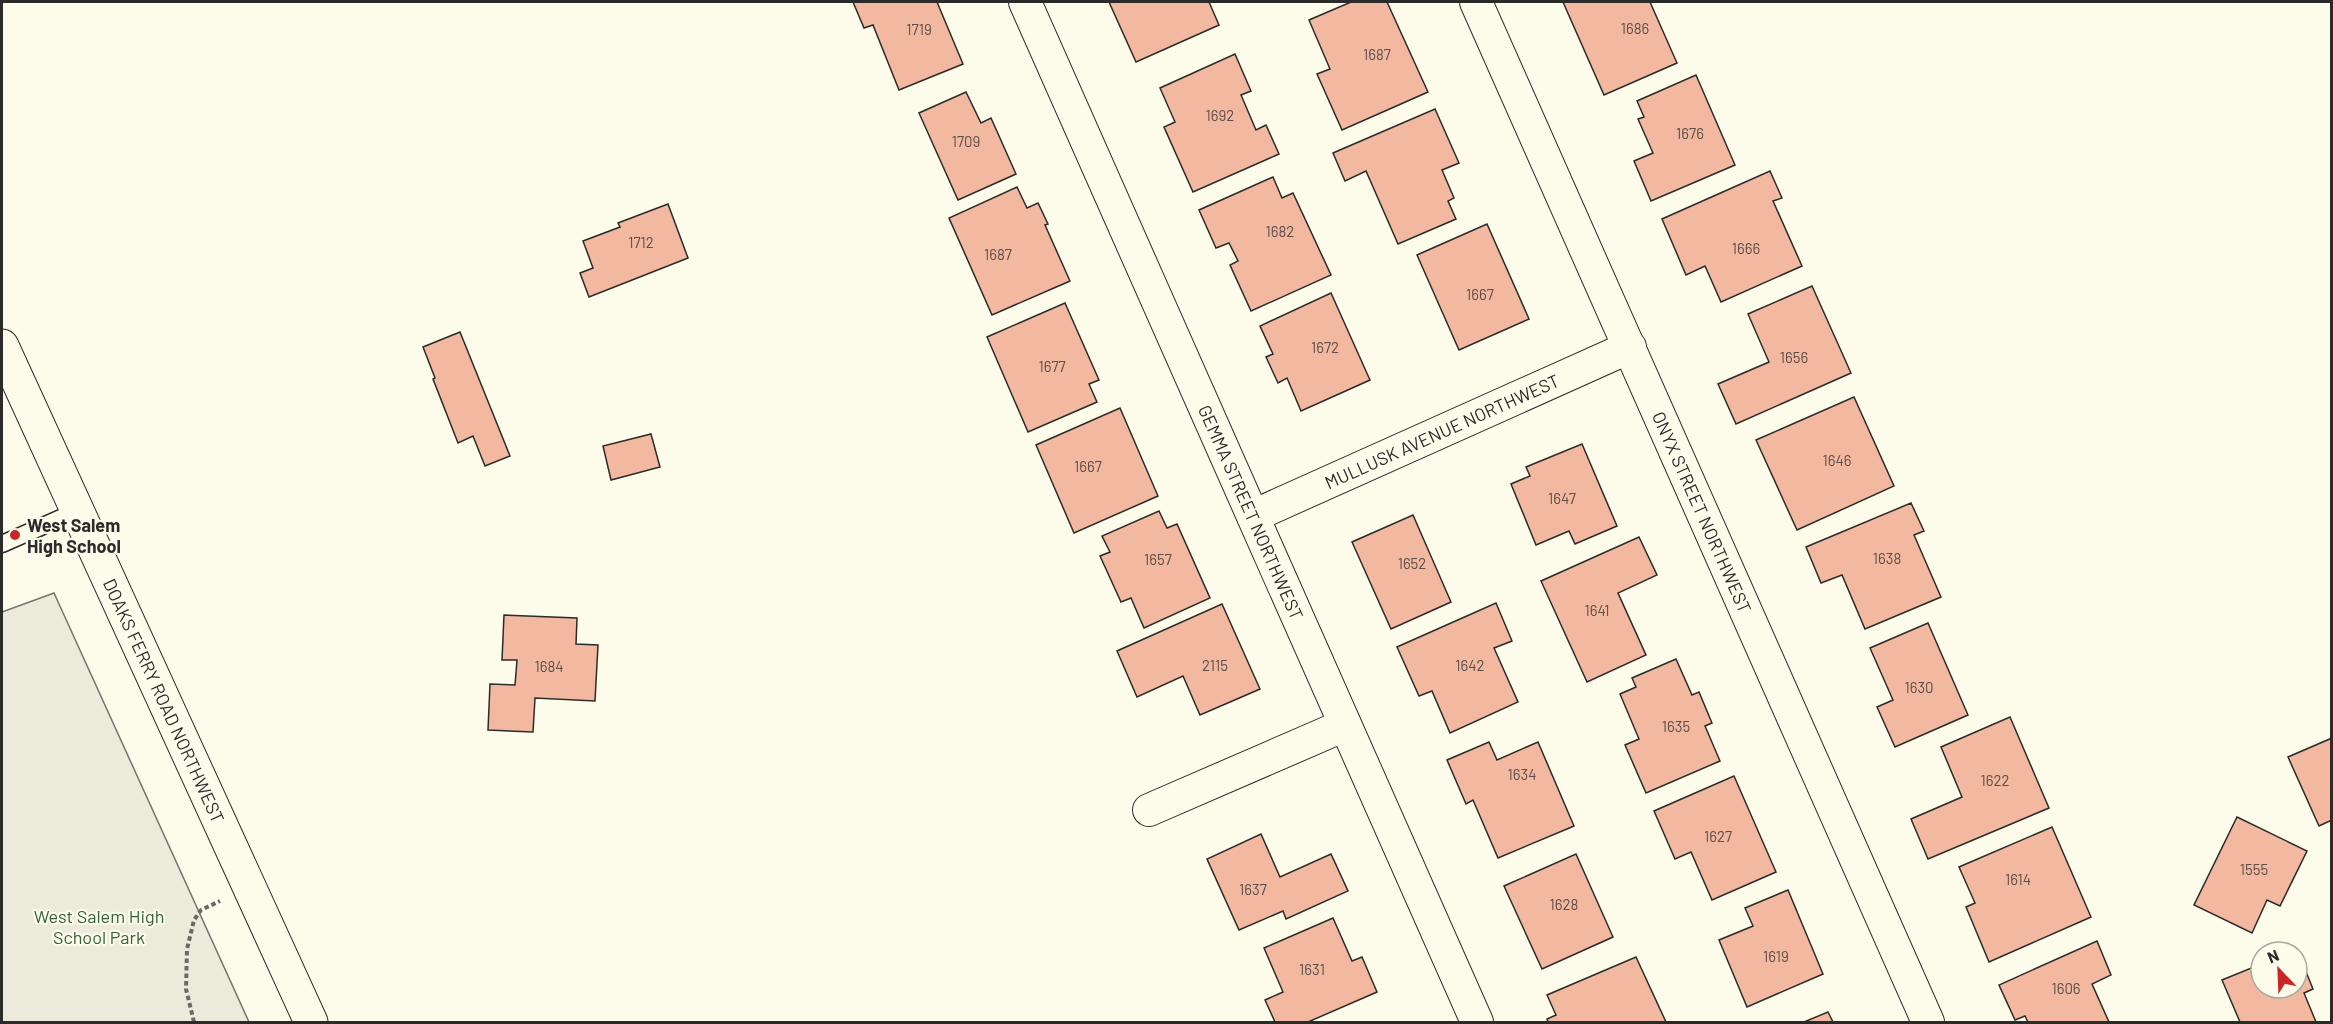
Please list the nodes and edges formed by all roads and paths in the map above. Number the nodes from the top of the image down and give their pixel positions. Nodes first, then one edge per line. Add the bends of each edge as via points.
1 (1025, 2) edge
2 (1476, 2) edge
3 (2, 346) edge
4 (1629, 347) junction
5 (77, 511) junction
6 (1253, 516) junction
7 (2, 544) edge
8 (1345, 725) junction
9 (1149, 810) dead end
10 (249, 887) junction
11 (194, 1023) edge
12 (310, 1023) edge
13 (1477, 1023) edge
14 (1928, 1023) edge

1 - 6 street, GEMMA STREET NORTHWEST
2 - 4 street, ONYX STREET NORTHWEST
3 - 5 main road, DOAKS FERRY ROAD NORTHWEST
4 - 6 street, MULLUSK AVENUE NORTHWEST
4 - 14 street, ONYX STREET NORTHWEST
5 - 7 lane
5 - 10 main road, DOAKS FERRY ROAD NORTHWEST
6 - 8 street, GEMMA STREET NORTHWEST
8 - 9 street
8 - 13 street, GEMMA STREET NORTHWEST
10 - 11 path via 201,910 194,920 187,948 186,989
10 - 12 main road, DOAKS FERRY ROAD NORTHWEST

